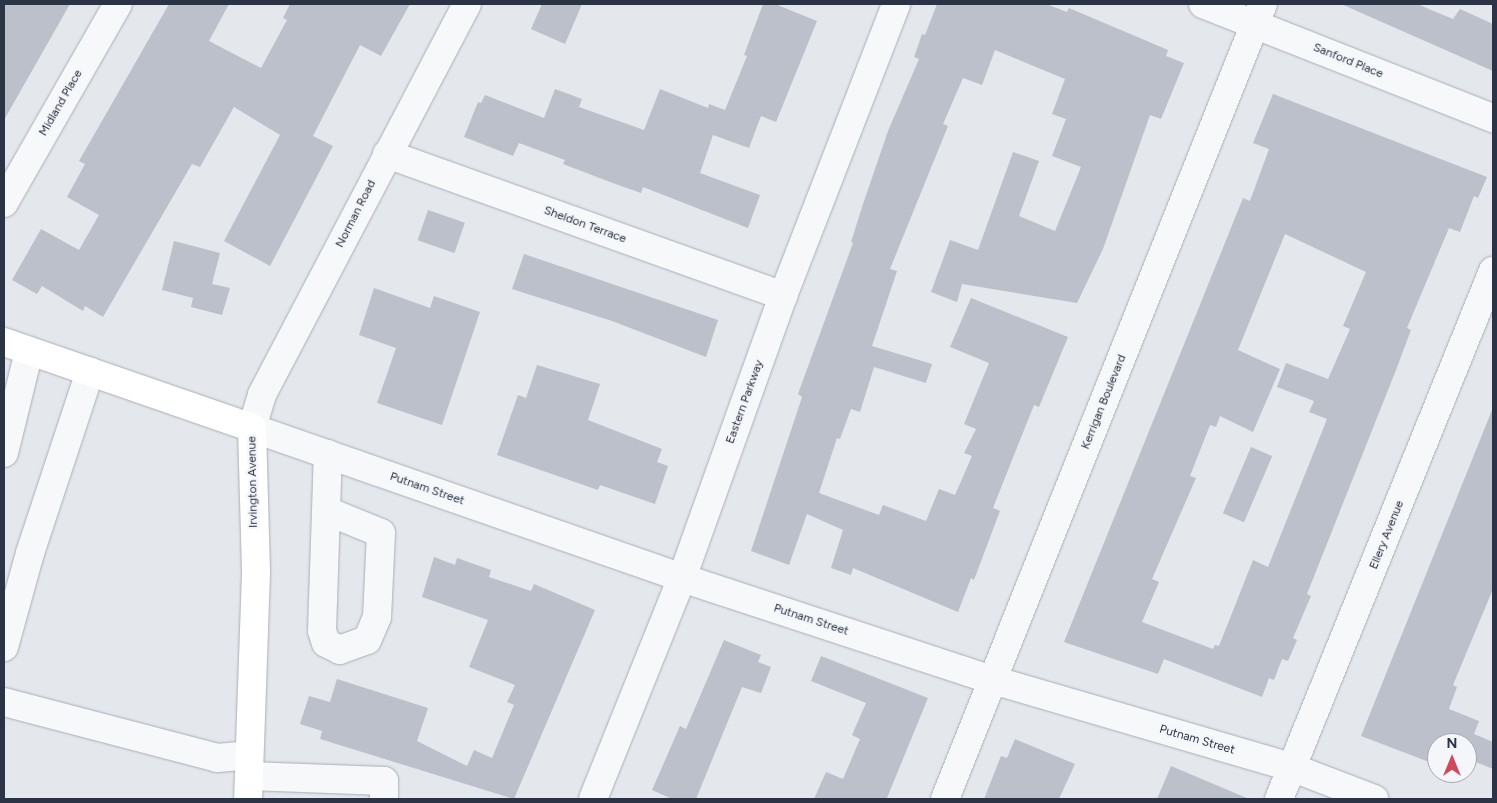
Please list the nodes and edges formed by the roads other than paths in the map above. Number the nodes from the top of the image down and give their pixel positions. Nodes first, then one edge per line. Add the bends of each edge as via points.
1 (118, 4) edge
2 (467, 4) edge
3 (896, 4) edge
4 (1203, 4) edge
5 (1259, 14) edge
6 (1493, 118) edge
7 (387, 154) junction
8 (4, 203) edge
9 (1493, 271) edge
10 (783, 296) junction
11 (16, 346) edge
12 (90, 372) junction
13 (252, 428) junction
14 (4, 453) edge
15 (328, 454) junction
16 (327, 511) dead end
17 (682, 578) junction
18 (4, 647) edge
19 (993, 680) junction
20 (4, 702) edge
21 (1293, 768) junction
22 (249, 777) edge
23 (384, 799) edge
24 (593, 799) edge
25 (944, 799) edge
26 (1280, 799) edge
27 (1374, 799) edge

1 - 8 street, Midland Place
2 - 7 street, Norman Road
3 - 10 street, Eastern Parkway
4 - 5 street, Sanford Place
5 - 6 street, Sanford Place
5 - 19 street, Kerrigan Boulevard
7 - 10 street, Sheldon Terrace
7 - 13 street, Norman Road via 262,395
9 - 21 street, Ellery Avenue
10 - 17 street, Eastern Parkway
11 - 12 main road, Irvington Avenue
11 - 14 street
12 - 13 main road, Irvington Avenue
12 - 18 street via 30,553
13 - 15 street, Putnam Street
13 - 22 main road, Irvington Avenue via 256,573
15 - 16 street
15 - 17 street, Putnam Street
17 - 19 street, Putnam Street
17 - 24 street, Eastern Parkway
19 - 21 street, Putnam Street
19 - 25 street, Kerrigan Boulevard
20 - 22 street via 217,758
21 - 26 street, Ellery Avenue
21 - 27 street, Putnam Street
22 - 23 street via 384,781

